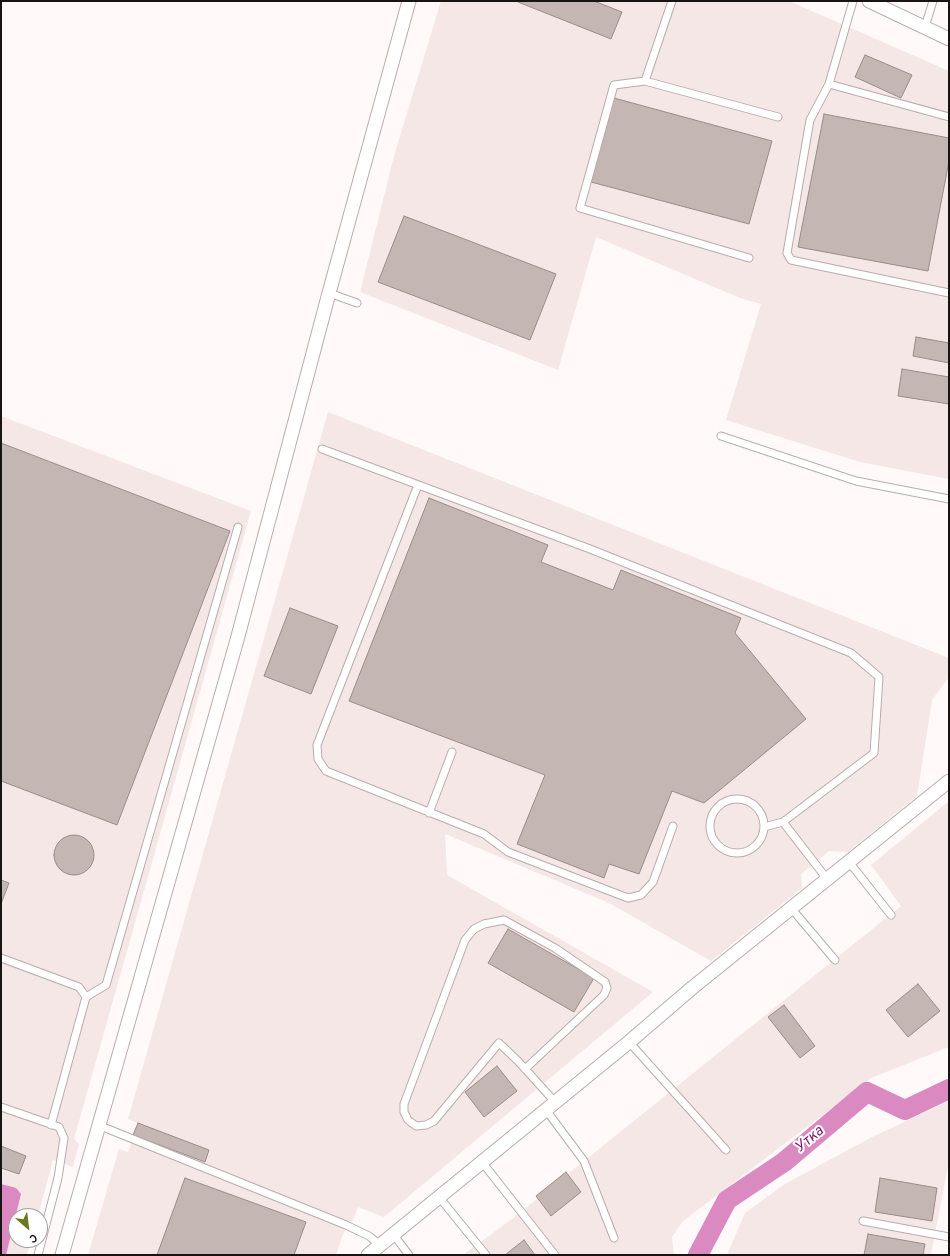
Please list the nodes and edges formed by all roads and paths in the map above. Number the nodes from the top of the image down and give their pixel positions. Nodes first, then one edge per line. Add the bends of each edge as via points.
1 (409, 1) edge
2 (672, 1) edge
3 (853, 1) edge
4 (869, 1) edge
5 (933, 1) edge
6 (925, 28) junction
7 (949, 39) edge
8 (645, 80) junction
9 (829, 84) junction
10 (778, 117) dead end
11 (949, 117) edge
12 (749, 258) dead end
13 (329, 293) junction
14 (949, 293) edge
15 (357, 303) dead end
16 (721, 436) dead end
17 (322, 449) dead end
18 (418, 485) junction
19 (949, 499) edge
20 (238, 526) dead end
21 (452, 752) dead end
22 (949, 781) edge
23 (429, 812) junction
24 (783, 822) junction
25 (673, 826) dead end
26 (764, 827) junction
27 (850, 862) junction
28 (827, 879) junction
29 (791, 908) junction
30 (891, 915) dead end
31 (1, 958) edge
32 (835, 960) dead end
33 (86, 997) junction
34 (629, 1042) junction
35 (525, 1068) junction
36 (550, 1106) junction
37 (1, 1107) edge
38 (51, 1125) junction
39 (98, 1125) junction
40 (726, 1150) dead end
41 (482, 1162) junction
42 (439, 1197) junction
43 (862, 1221) dead end
44 (393, 1234) junction
45 (949, 1237) edge
46 (614, 1238) dead end
47 (380, 1245) junction
48 (38, 1255) edge
49 (62, 1255) edge
50 (368, 1255) edge
51 (409, 1255) edge
52 (486, 1255) edge
53 (555, 1255) edge

1 - 13 street
2 - 8 lane
3 - 9 lane
4 - 6 street
5 - 6 lane
6 - 7 street
8 - 10 lane
8 - 12 lane via 614,85 580,208
9 - 11 lane
9 - 14 lane via 810,120 787,253 791,260
13 - 15 lane
13 - 39 street via 237,640
16 - 19 lane via 856,481
17 - 18 lane
18 - 23 lane via 317,745 318,759 326,771
18 - 24 lane via 590,549 850,653 879,677 874,753
20 - 33 lane via 106,985
21 - 23 lane
22 - 27 street
23 - 25 lane via 484,834 508,852 628,898 641,895 653,882
24 - 26 lane
24 - 28 lane
26 - 26 lane via 763,836 758,844 743,853 734,853 718,845 710,829 717,808 736,799 745,800 759,810
27 - 28 street
27 - 30 lane
28 - 29 street
29 - 32 lane
29 - 34 street
31 - 33 lane via 79,986
33 - 38 lane
34 - 36 street
34 - 40 lane
35 - 35 lane via 499,1043 434,1120 426,1125 416,1126 408,1120 404,1112 404,1104 466,940 474,928 484,924 504,920 555,948 605,982 607,988 604,995
35 - 36 lane
36 - 41 street
36 - 46 lane via 584,1161
37 - 38 lane
38 - 48 lane via 59,1127 64,1138 58,1178
39 - 47 lane via 346,1226 369,1236
39 - 49 street
41 - 42 street
41 - 53 lane
42 - 44 street
42 - 52 lane
43 - 45 lane
44 - 47 street
44 - 51 lane
47 - 50 street

